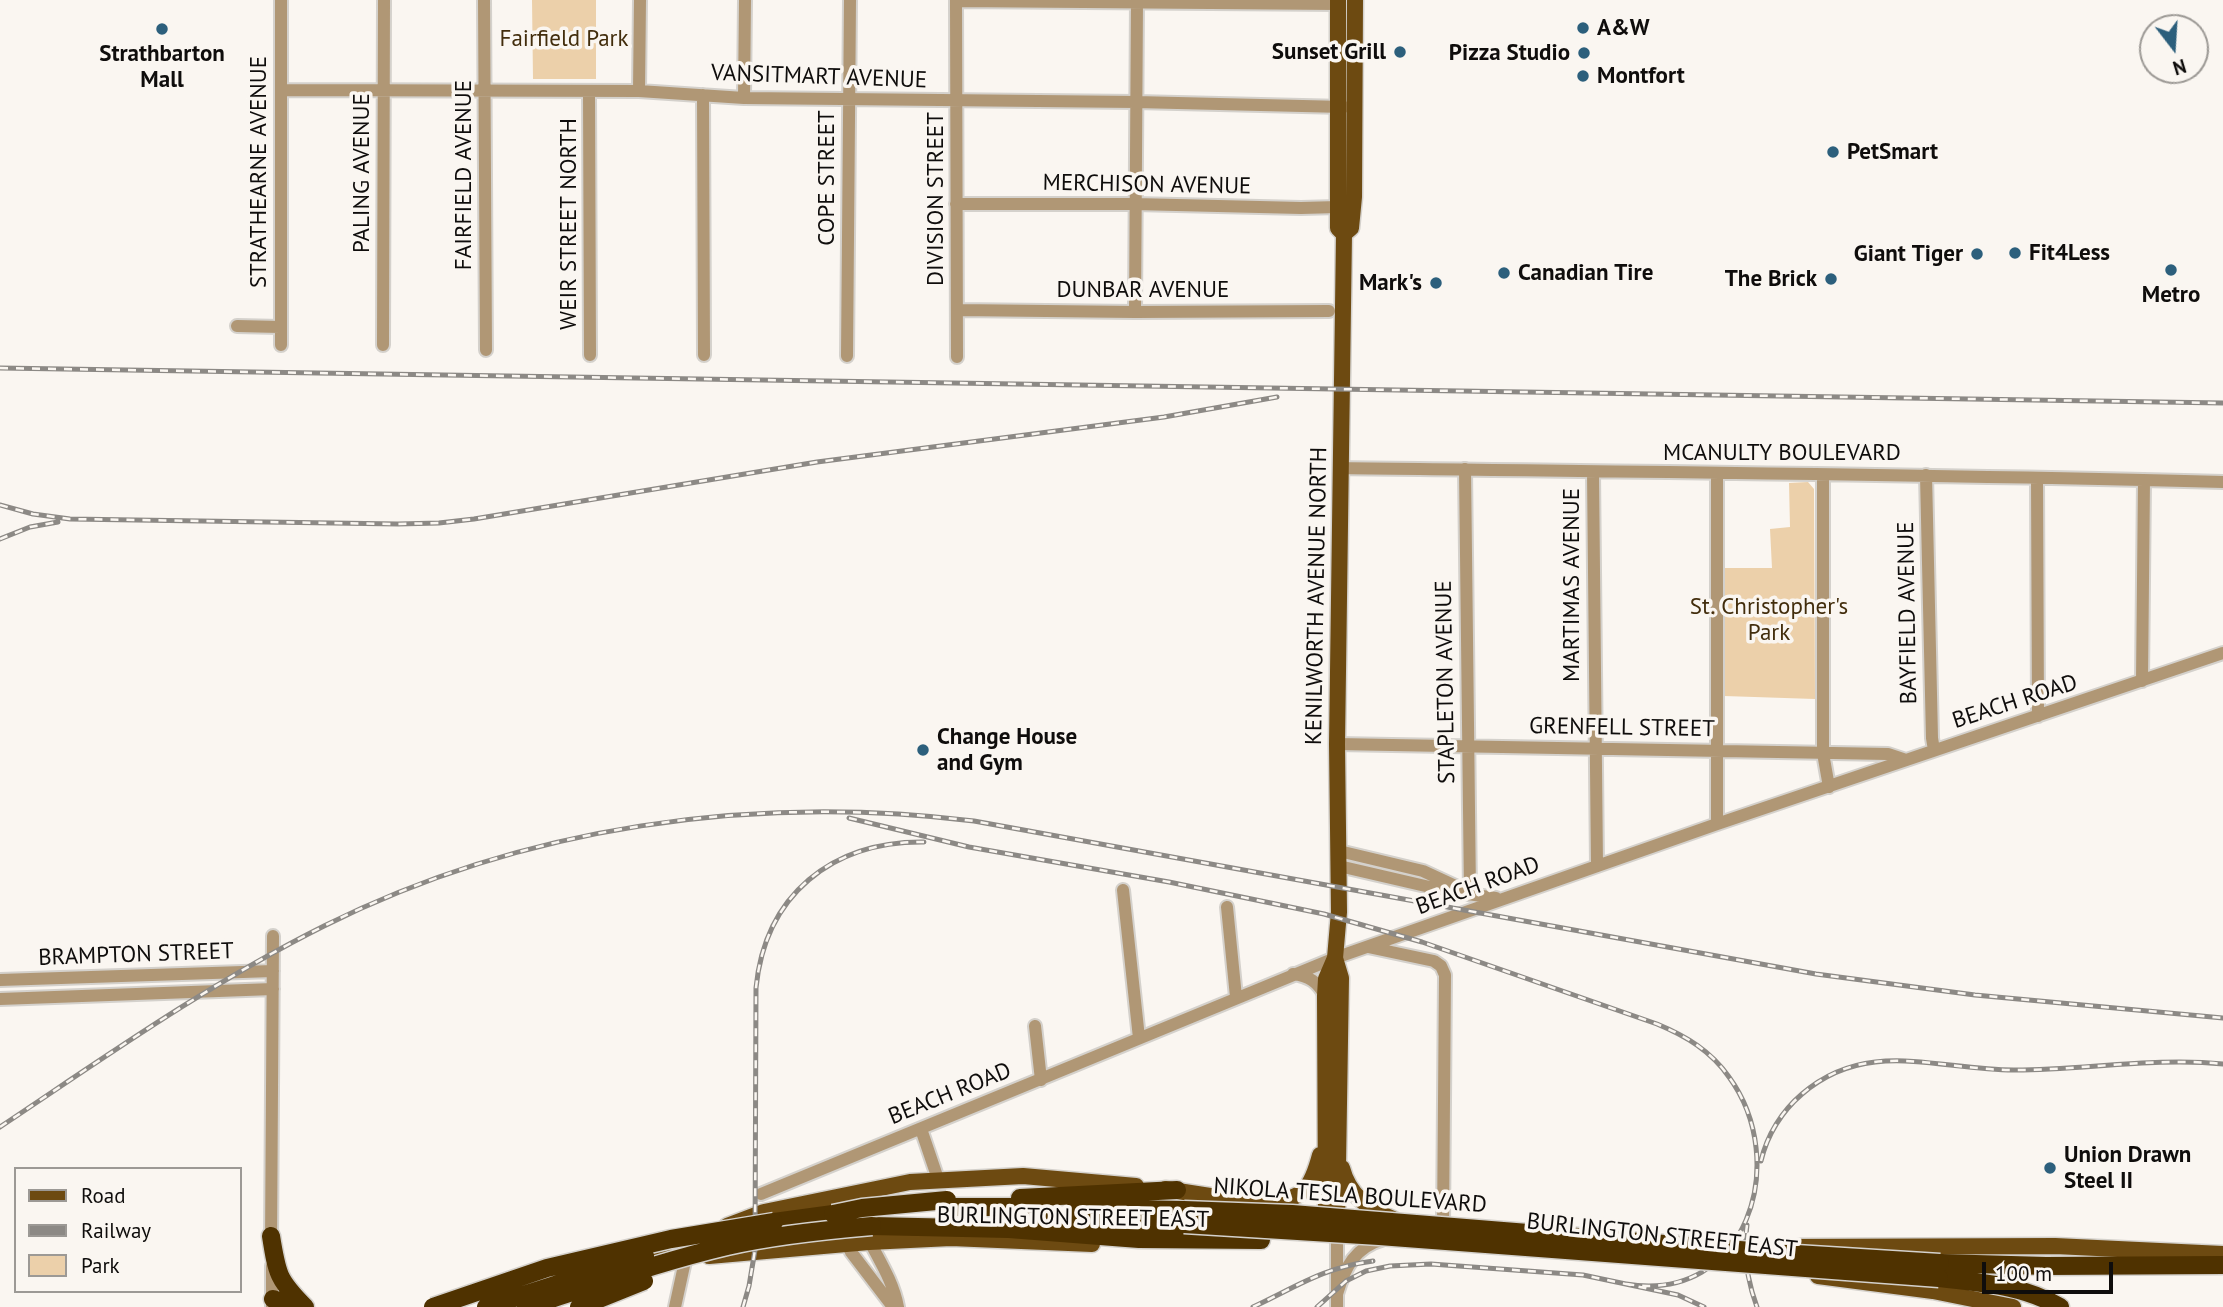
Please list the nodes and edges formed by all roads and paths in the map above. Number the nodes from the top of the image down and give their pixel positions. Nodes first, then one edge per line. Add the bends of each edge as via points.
1 (281, 0) edge
2 (384, 0) edge
3 (484, 0) edge
4 (640, 0) edge
5 (745, 0) edge
6 (850, 0) edge
7 (956, 0) edge
8 (1355, 0) edge
9 (1137, 1) edge
10 (1338, 2) edge
11 (281, 90) junction
12 (484, 90) junction
13 (639, 91) junction
14 (383, 92) junction
15 (589, 92) junction
16 (704, 95) junction
17 (744, 98) junction
18 (849, 100) junction
19 (957, 101) junction
20 (1136, 102) junction
21 (1347, 107) junction
22 (956, 204) junction
23 (1135, 204) junction
24 (1338, 207) junction
25 (1344, 234) junction
26 (957, 310) junction
27 (1329, 311) dead end
28 (1135, 312) junction
29 (237, 326) dead end
30 (280, 327) junction
31 (281, 345) dead end
32 (383, 345) dead end
33 (486, 350) dead end
34 (590, 355) dead end
35 (704, 355) dead end
36 (847, 356) dead end
37 (957, 357) dead end
38 (1341, 468) junction
39 (1465, 469) junction
40 (1592, 472) junction
41 (1717, 474) junction
42 (1823, 475) junction
43 (1926, 475) junction
44 (2037, 478) junction
45 (2144, 480) junction
46 (2223, 482) edge
47 (2223, 653) edge
48 (2143, 681) junction
49 (2038, 716) junction
50 (1337, 744) junction
51 (1467, 747) junction
52 (1594, 749) junction
53 (1934, 750) junction
54 (1716, 751) junction
55 (1823, 753) junction
56 (1906, 760) junction
57 (1829, 787) junction
58 (1717, 824) junction
59 (1339, 858) junction
60 (1597, 866) junction
61 (1123, 890) dead end
62 (1470, 894) junction
63 (1503, 898) junction
64 (1227, 906) dead end
65 (273, 936) dead end
66 (1367, 947) junction
67 (1335, 958) junction
68 (273, 971) junction
69 (1293, 974) junction
70 (0, 980) edge
71 (273, 989) junction
72 (1325, 996) junction
73 (1236, 997) junction
74 (0, 999) edge
75 (1035, 1026) dead end
76 (1139, 1038) junction
77 (1041, 1080) junction
78 (921, 1129) junction
79 (1325, 1139) junction
80 (1339, 1153) junction
81 (939, 1179) junction
82 (1177, 1190) junction
83 (852, 1193) junction
84 (761, 1194) dead end
85 (1265, 1205) junction
86 (948, 1213) junction
87 (1332, 1215) junction
88 (774, 1222) junction
89 (1443, 1227) junction
90 (1401, 1229) junction
91 (870, 1234) junction
92 (271, 1236) junction
93 (793, 1236) junction
94 (1335, 1239) junction
95 (1261, 1240) junction
96 (689, 1242) junction
97 (846, 1244) junction
98 (2223, 1254) edge
99 (685, 1259) junction
100 (634, 1265) junction
101 (2223, 1265) edge
102 (1940, 1270) junction
103 (1337, 1300) edge
104 (274, 1304) edge
105 (295, 1307) edge
106 (305, 1307) edge
107 (433, 1307) edge
108 (486, 1307) edge
109 (509, 1307) edge
110 (526, 1307) edge
111 (579, 1307) edge
112 (675, 1307) edge
113 (896, 1307) edge
114 (2013, 1307) edge
115 (2060, 1307) edge

1 - 11 street, STRATHEARNE AVENUE
2 - 14 street, PALING AVENUE
3 - 12 street, FAIRFIELD AVENUE
4 - 13 street
5 - 17 street
6 - 18 street, COPE STREET
7 - 9 street
7 - 19 street, DIVISION STREET
8 - 21 main road, KENILWORTH AVENUE NORTH
9 - 10 street
9 - 20 street
10 - 21 main road, KENILWORTH AVENUE NORTH
11 - 14 street, VANSITMART AVENUE
11 - 30 street, STRATHEARNE AVENUE
12 - 14 street, VANSITMART AVENUE
12 - 15 street, VANSITMART AVENUE
12 - 33 street, FAIRFIELD AVENUE
13 - 15 street, VANSITMART AVENUE
13 - 16 street, VANSITMART AVENUE
14 - 32 street, PALING AVENUE
15 - 34 street, WEIR STREET NORTH
16 - 17 street, VANSITMART AVENUE
16 - 35 street
17 - 18 street, VANSITMART AVENUE
18 - 19 street, VANSITMART AVENUE
18 - 36 street, COPE STREET
19 - 20 street, VANSITMART AVENUE
19 - 22 street, DIVISION STREET
20 - 21 street, VANSITMART AVENUE
20 - 23 street
21 - 24 main road, KENILWORTH AVENUE NORTH
21 - 25 main road, KENILWORTH AVENUE NORTH via 1354,197 1351,228
22 - 23 street, MERCHISON AVENUE
22 - 26 street, DIVISION STREET
23 - 24 street, MERCHISON AVENUE
23 - 28 street
24 - 25 main road, KENILWORTH AVENUE NORTH via 1338,228
25 - 38 main road, KENILWORTH AVENUE NORTH
26 - 28 street, DUNBAR AVENUE
26 - 37 street, DIVISION STREET
27 - 28 street, DUNBAR AVENUE
29 - 30 street
30 - 31 street, STRATHEARNE AVENUE
38 - 39 street, MCANULTY BOULEVARD
38 - 50 main road, KENILWORTH AVENUE NORTH
39 - 40 street, MCANULTY BOULEVARD
39 - 51 street, STAPLETON AVENUE
40 - 41 street, MCANULTY BOULEVARD
40 - 52 street, MARTIMAS AVENUE
41 - 42 street, MCANULTY BOULEVARD
41 - 54 street
42 - 43 street, MCANULTY BOULEVARD
42 - 55 street
43 - 44 street, MCANULTY BOULEVARD
43 - 53 street, BAYFIELD AVENUE
44 - 45 street, MCANULTY BOULEVARD
44 - 49 street
45 - 46 street, MCANULTY BOULEVARD
45 - 48 street
47 - 48 street, BEACH ROAD
48 - 49 street, BEACH ROAD
49 - 53 street, BEACH ROAD
50 - 51 street, GRENFELL STREET
50 - 59 main road, KENILWORTH AVENUE NORTH
51 - 52 street, GRENFELL STREET
51 - 62 street, STAPLETON AVENUE
52 - 54 street, GRENFELL STREET
52 - 60 street, MARTIMAS AVENUE
53 - 56 street, BEACH ROAD
54 - 55 street, GRENFELL STREET
54 - 58 street
55 - 56 street, GRENFELL STREET via 1888,754
55 - 57 street
56 - 57 street, BEACH ROAD
57 - 58 street, BEACH ROAD
58 - 60 street, BEACH ROAD
59 - 62 street via 1423,871
59 - 67 main road, KENILWORTH AVENUE NORTH
60 - 63 street, BEACH ROAD
61 - 76 street
62 - 63 street
63 - 66 street, BEACH ROAD
64 - 73 street
65 - 68 street
66 - 67 street, BEACH ROAD
66 - 89 street via 1434,961 1445,975
67 - 69 street, BEACH ROAD
67 - 72 main road, KENILWORTH AVENUE NORTH
67 - 80 main road, KENILWORTH AVENUE NORTH via 1341,978
68 - 70 street, BRAMPTON STREET
68 - 71 street
69 - 72 street via 1312,980
69 - 73 street, BEACH ROAD
71 - 74 street, BRAMPTON STREET
71 - 92 street
72 - 79 main road, KENILWORTH AVENUE NORTH
73 - 76 street, BEACH ROAD
75 - 77 street
76 - 77 street, BEACH ROAD
77 - 78 street, BEACH ROAD
78 - 81 street
78 - 84 street, BEACH ROAD
79 - 85 main road via 1307,1188 1291,1199
79 - 87 main road, KENILWORTH AVENUE NORTH
80 - 87 main road, KENILWORTH AVENUE NORTH
80 - 90 main road via 1344,1175 1357,1198
81 - 82 main road, BURLINGTON STREET EAST via 1023,1176
81 - 83 main road, BURLINGTON STREET EAST
82 - 85 main road, BURLINGTON STREET EAST
82 - 86 highway
83 - 91 street via 858,1218
83 - 96 main road, BURLINGTON STREET EAST via 755,1214
83 - 97 street via 844,1218
85 - 87 main road, BURLINGTON STREET EAST
86 - 88 highway, bridge via 862,1208
86 - 91 highway
86 - 95 highway via 1009,1229 1139,1239
86 - 102 highway, NIKOLA TESLA BOULEVARD, bridge via 1058,1219 1184,1217 1366,1235
87 - 90 main road, BURLINGTON STREET EAST
87 - 94 main road, KENILWORTH AVENUE NORTH
88 - 107 highway, bridge via 671,1239 547,1268
88 - 108 highway, bridge via 672,1247
89 - 90 main road, BURLINGTON STREET EAST
89 - 98 main road, BURLINGTON STREET EAST via 1743,1249 2041,1246
90 - 94 main road, BURLINGTON STREET EAST
90 - 103 street via 1358,1252 1348,1264
90 - 114 main road, BURLINGTON STREET EAST via 1743,1265 1933,1291
91 - 93 highway, bridge
91 - 95 main road, BURLINGTON STREET EAST via 1128,1245
91 - 97 main road, BURLINGTON STREET EAST
91 - 113 street via 895,1292
92 - 104 street
92 - 106 highway via 277,1272
93 - 110 highway, bridge via 729,1245
93 - 111 highway, bridge via 725,1251
94 - 95 main road, BURLINGTON STREET EAST
94 - 103 street, KENILWORTH AVENUE NORTH
96 - 99 street
96 - 100 main road, BURLINGTON STREET EAST
97 - 99 main road, BURLINGTON STREET EAST
97 - 113 street
99 - 100 main road, BURLINGTON STREET EAST
99 - 112 street
100 - 109 main road, BURLINGTON STREET EAST
101 - 102 highway, NIKOLA TESLA BOULEVARD
102 - 115 highway, NIKOLA TESLA BOULEVARD via 2030,1292
104 - 105 highway

